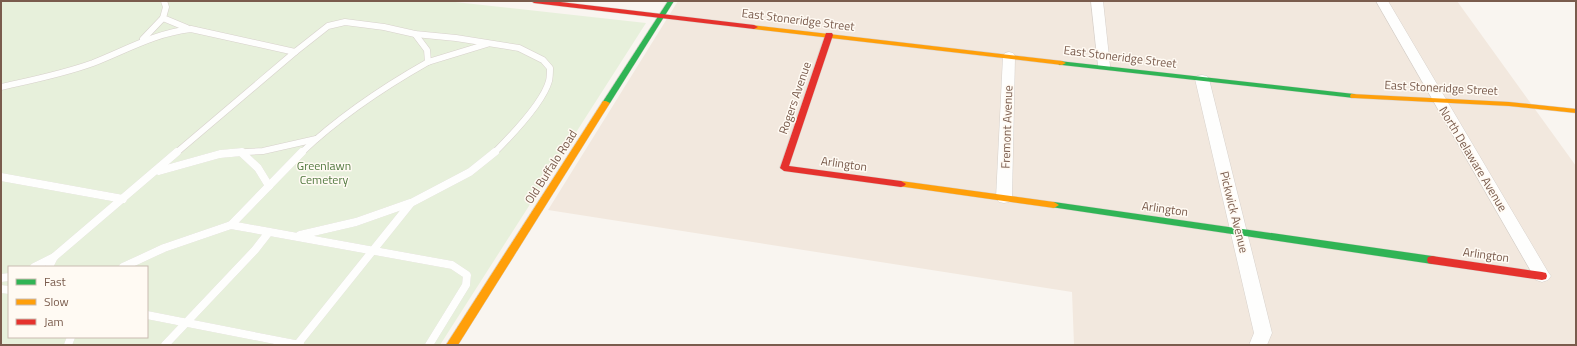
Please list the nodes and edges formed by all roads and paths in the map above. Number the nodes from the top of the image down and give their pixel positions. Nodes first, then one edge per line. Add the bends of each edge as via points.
1 (164, 1) edge
2 (534, 1) edge
3 (671, 1) edge
4 (1097, 1) edge
5 (1382, 1) edge
6 (662, 16) junction
7 (164, 18) junction
8 (191, 29) junction
9 (415, 34) junction
10 (829, 35) junction
11 (141, 41) junction
12 (489, 43) junction
13 (295, 52) junction
14 (1009, 56) junction
15 (428, 62) junction
16 (1104, 66) junction
17 (1202, 79) junction
18 (1, 87) edge
19 (1439, 101) junction
20 (1576, 110) edge
21 (319, 138) junction
22 (242, 153) junction
23 (784, 168) joint
24 (154, 173) junction
25 (1, 177) edge
26 (269, 186) junction
27 (1004, 198) junction
28 (123, 199) junction
29 (410, 203) junction
30 (231, 225) junction
31 (269, 232) junction
32 (1239, 232) junction
33 (295, 236) junction
34 (373, 250) junction
35 (54, 257) junction
36 (36, 266) edge
37 (50, 266) edge
38 (124, 266) edge
39 (1542, 276) joint
40 (148, 315) edge
41 (187, 323) junction
42 (165, 345) edge
43 (298, 345) edge
44 (429, 345) edge
45 (452, 345) edge
46 (1258, 345) edge

1 - 7 lane
2 - 6 street, East Stoneridge Street
3 - 6 street, Old Buffalo Road
4 - 16 street
5 - 19 street, North Delaware Avenue
6 - 10 street, East Stoneridge Street
6 - 45 street, Old Buffalo Road
7 - 8 lane
7 - 11 lane
8 - 11 lane via 170,31
8 - 13 lane
9 - 12 lane
9 - 13 lane via 364,24 337,23 321,31
9 - 15 lane via 425,45 429,56
10 - 14 street, East Stoneridge Street
10 - 23 street, Rogers Avenue
11 - 18 lane via 68,72
12 - 15 lane
12 - 29 lane via 519,48 543,60 550,68 549,81 540,100 489,158 470,172
13 - 24 lane
14 - 16 street, East Stoneridge Street
14 - 27 street, Fremont Avenue
15 - 21 lane via 396,81
16 - 17 street, East Stoneridge Street
17 - 19 street, East Stoneridge Street via 1338,95
17 - 32 street, Pickwick Avenue
19 - 20 street, East Stoneridge Street
19 - 39 street, North Delaware Avenue
21 - 22 lane via 263,151
21 - 26 lane
22 - 24 lane via 220,154
22 - 26 lane via 256,163
23 - 27 street, Arlington
24 - 28 lane
25 - 28 lane
26 - 30 lane
27 - 32 street, Arlington
28 - 35 lane
29 - 33 lane via 328,230
29 - 34 lane
30 - 31 lane
30 - 38 lane via 164,248
31 - 33 lane
31 - 41 lane
32 - 39 street, Arlington
32 - 46 street, Pickwick Avenue via 1263,333
33 - 34 lane
34 - 43 lane
34 - 44 lane via 452,265 467,274 466,285
35 - 36 lane
35 - 37 lane
40 - 41 lane
41 - 42 lane
41 - 43 lane

